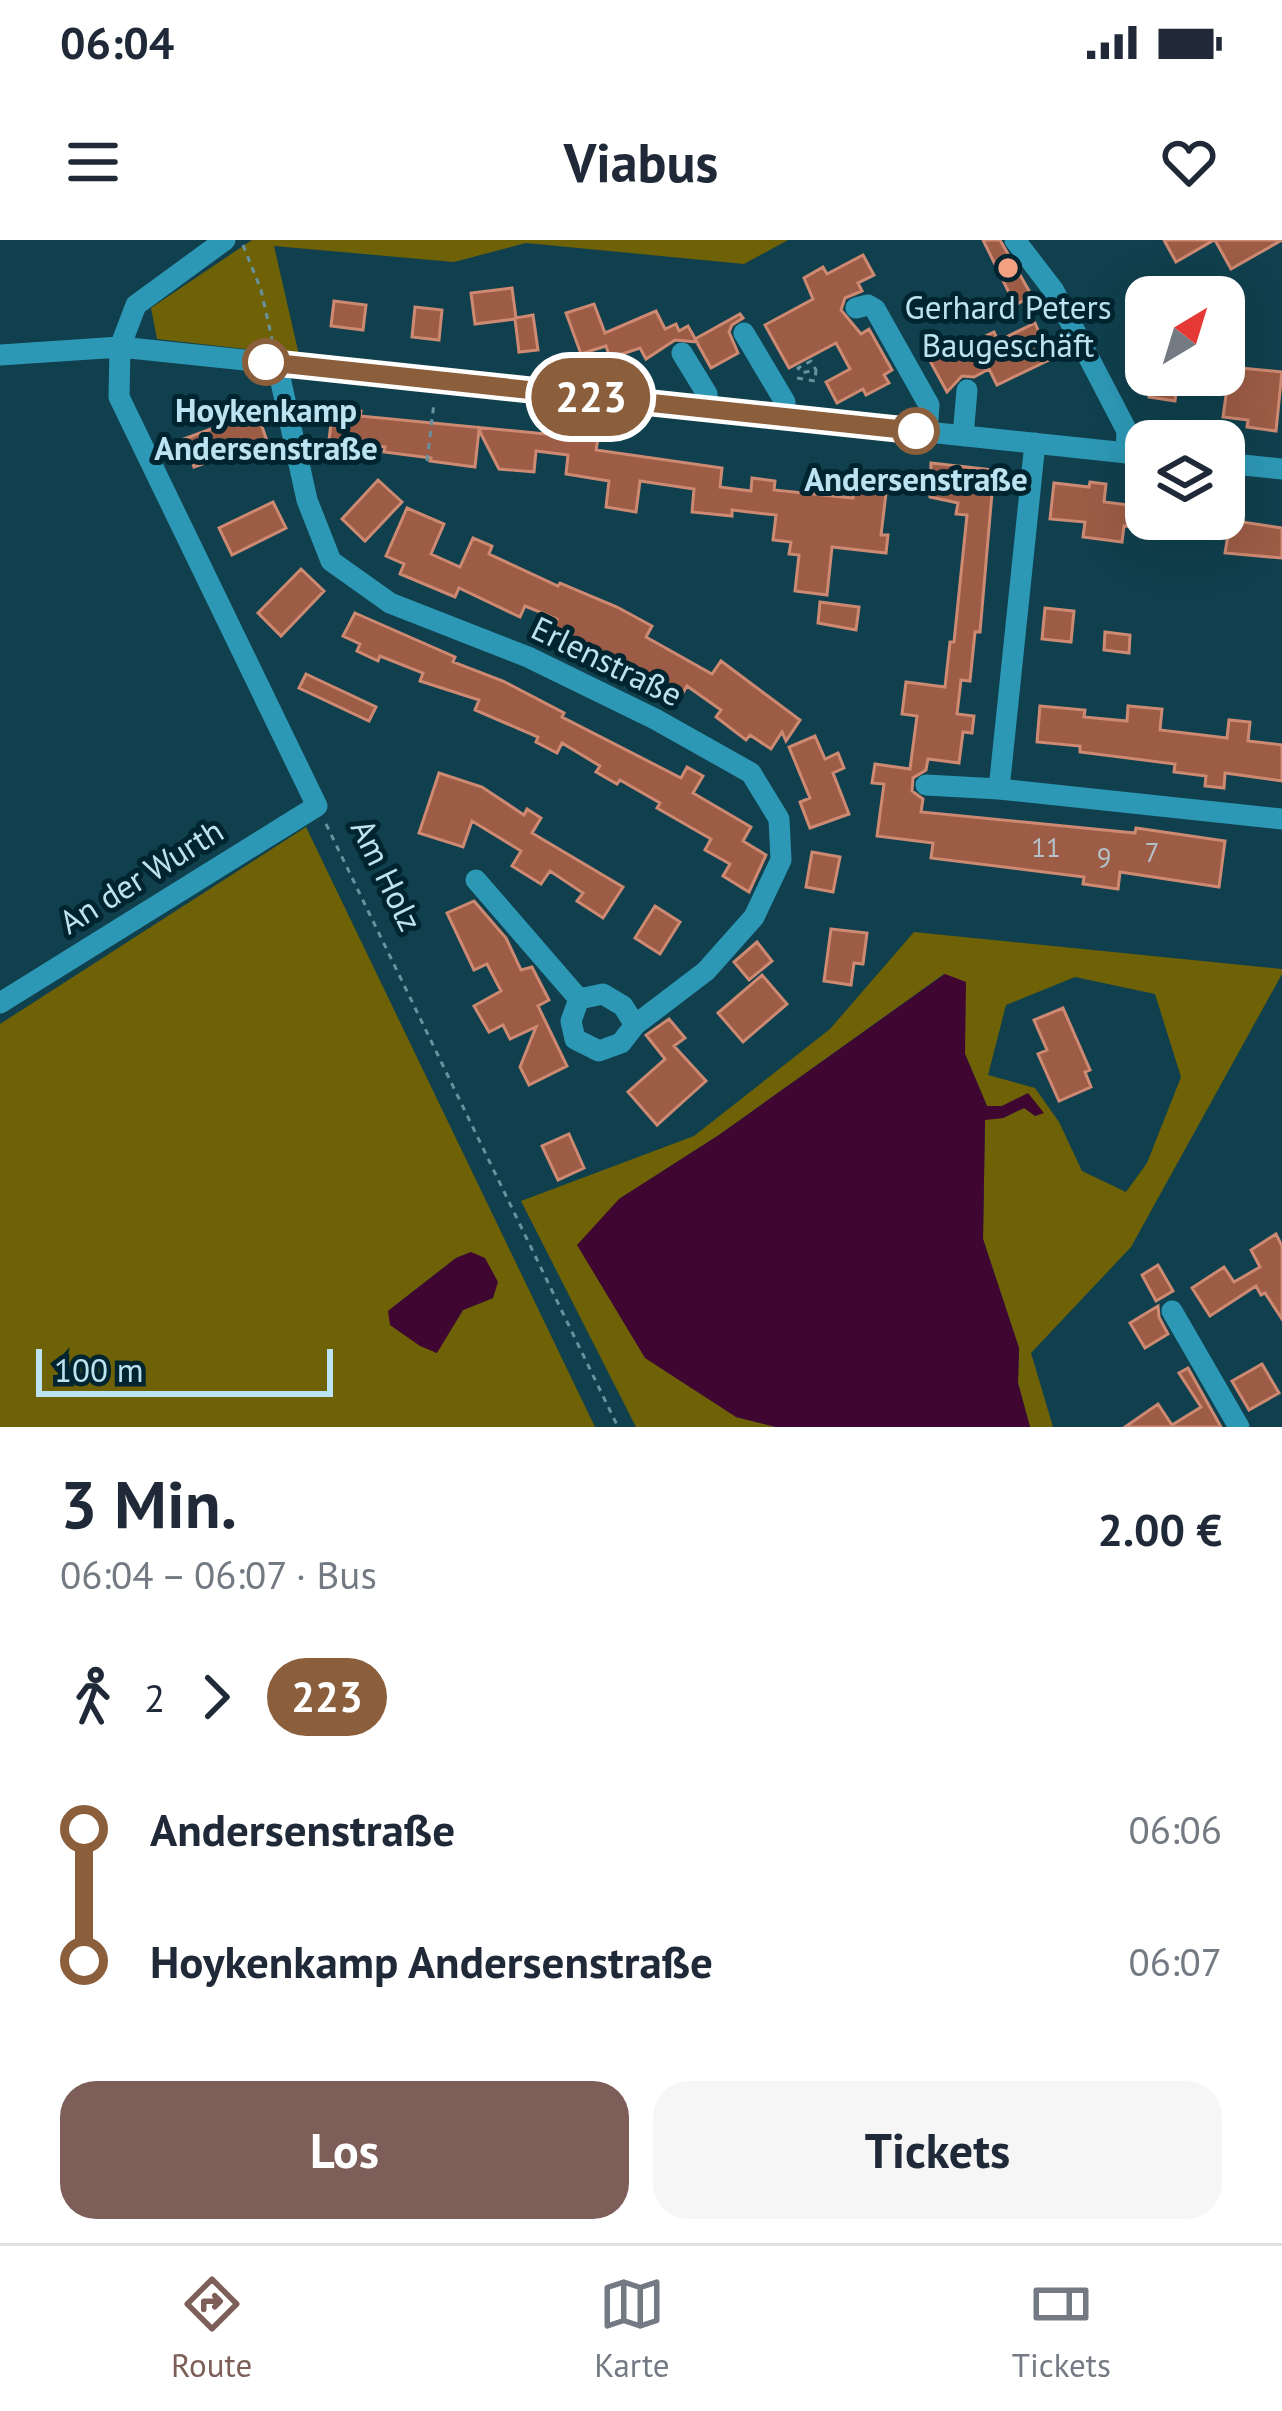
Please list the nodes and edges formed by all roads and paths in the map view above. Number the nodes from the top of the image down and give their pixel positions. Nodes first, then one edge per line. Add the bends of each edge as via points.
1 (225, 240) edge
2 (1015, 240) edge
3 (249, 255) dead end
4 (856, 308) dead end
5 (744, 333) dead end
6 (120, 347) junction
7 (690, 354) dead end
8 (0, 356) edge
9 (811, 361) dead end
10 (277, 364) junction
11 (816, 370) dead end
12 (437, 381) junction
13 (967, 390) dead end
14 (715, 410) junction
15 (784, 417) junction
16 (1125, 427) edge
17 (927, 432) junction
18 (963, 436) junction
19 (1035, 443) junction
20 (1125, 453) edge
21 (427, 461) dead end
22 (1245, 465) edge
23 (1282, 469) edge
24 (926, 785) dead end
25 (999, 789) junction
26 (317, 806) junction
27 (1282, 819) edge
28 (476, 880) dead end
29 (579, 999) junction
30 (0, 1003) edge
31 (635, 1025) junction
32 (1172, 1310) dead end
33 (618, 1427) edge
34 (1239, 1427) edge

1 - 6 street via 136,305
2 - 16 street via 1054,291
3 - 10 path
4 - 17 street via 875,309 929,406
5 - 15 street via 784,403
6 - 8 street
6 - 10 street
6 - 26 street, Am Holz via 119,397
7 - 14 street
9 - 11 path
10 - 12 street
10 - 31 street, Erlenstraße via 307,500 331,561 390,603 528,657 751,773 779,819 782,860 754,917 706,971
12 - 14 street
12 - 21 path
13 - 18 street
14 - 15 street
15 - 17 street
17 - 18 street
18 - 19 street
19 - 20 street
19 - 25 street
22 - 23 street
24 - 25 street
25 - 27 street
26 - 30 street, An der Wurth
26 - 33 path, Am Holz
28 - 29 street
29 - 31 street via 603,994
29 - 31 street, Erlenstraße via 574,1040 599,1051 621,1043
32 - 34 street

